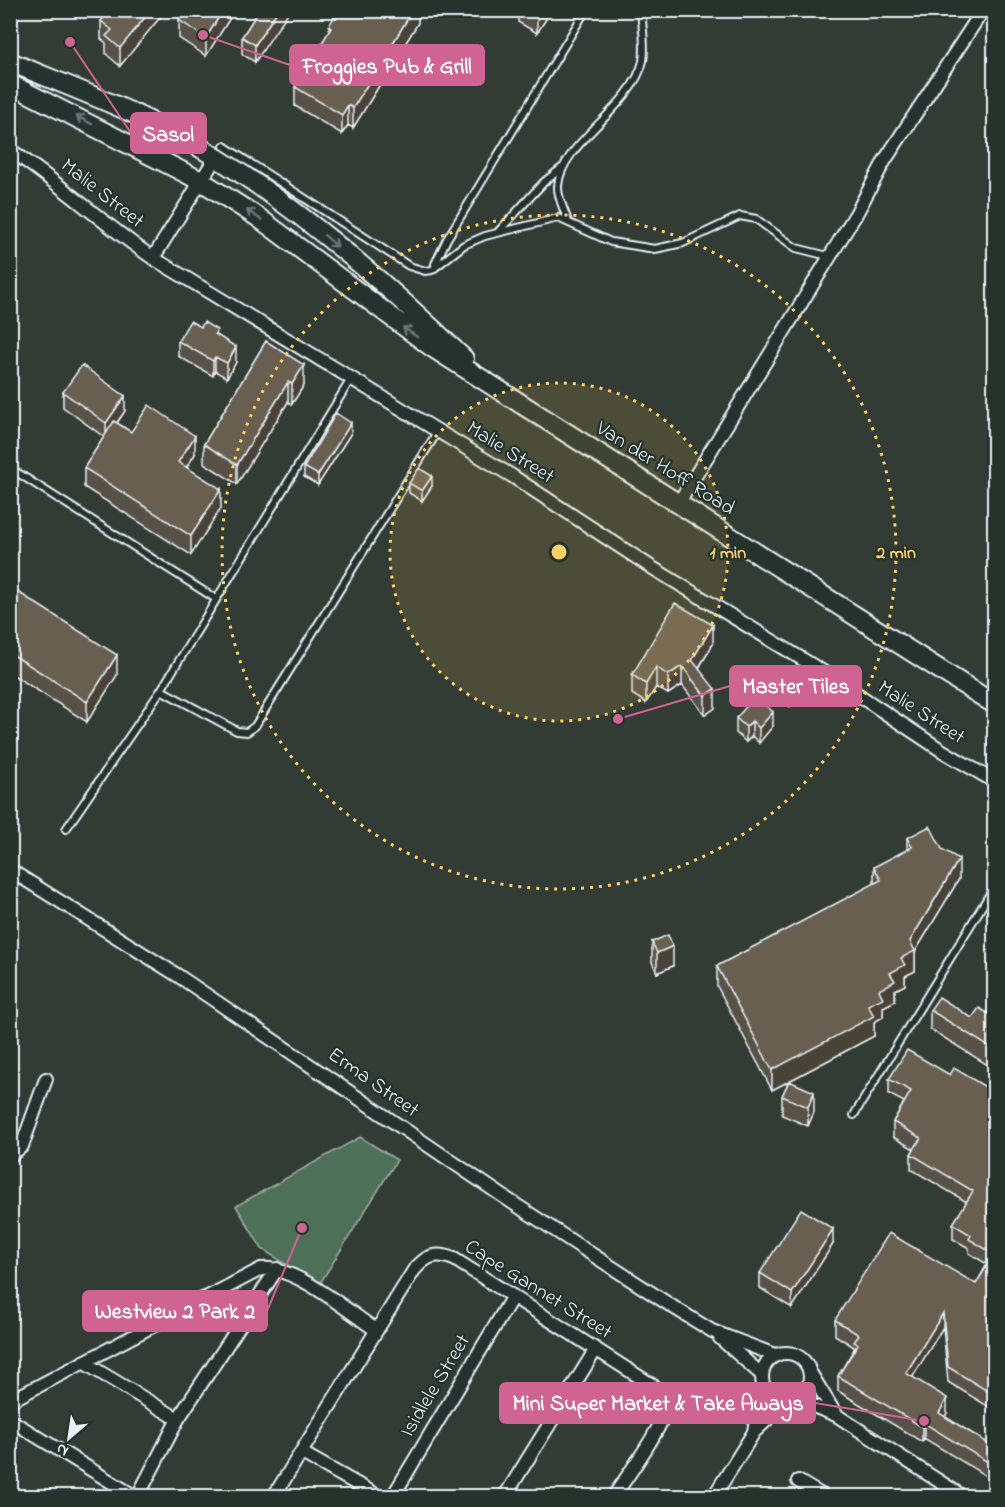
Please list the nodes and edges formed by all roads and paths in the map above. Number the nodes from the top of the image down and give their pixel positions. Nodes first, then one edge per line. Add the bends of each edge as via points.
1 (586, 10) edge
2 (641, 10) edge
3 (983, 10) edge
4 (10, 62) edge
5 (10, 84) edge
6 (10, 150) edge
7 (220, 151) junction
8 (563, 167) junction
9 (201, 181) junction
10 (568, 222) junction
11 (497, 232) junction
12 (828, 256) junction
13 (153, 258) junction
14 (432, 270) junction
15 (351, 378) junction
16 (494, 387) junction
17 (438, 431) junction
18 (10, 468) edge
19 (678, 504) junction
20 (216, 599) junction
21 (161, 690) junction
22 (994, 704) edge
23 (994, 781) edge
24 (66, 829) dead end
25 (10, 870) edge
26 (994, 887) edge
27 (46, 1079) dead end
28 (854, 1115) dead end
29 (10, 1156) edge
30 (277, 1269) junction
31 (513, 1296) junction
32 (204, 1298) junction
33 (241, 1323) junction
34 (376, 1330) junction
35 (712, 1330) junction
36 (596, 1349) junction
37 (775, 1355) junction
38 (83, 1362) junction
39 (811, 1374) junction
40 (763, 1380) junction
41 (791, 1400) junction
42 (10, 1401) edge
43 (836, 1415) junction
44 (178, 1419) junction
45 (10, 1420) edge
46 (754, 1432) junction
47 (302, 1453) junction
48 (798, 1481) dead end
49 (134, 1497) edge
50 (138, 1497) edge
51 (274, 1497) edge
52 (378, 1497) edge
53 (393, 1497) edge
54 (505, 1497) edge
55 (614, 1497) edge
56 (714, 1497) edge
57 (823, 1497) edge
58 (962, 1497) edge

1 - 14 lane
2 - 8 lane via 644,57 638,73 623,98
3 - 12 street
4 - 7 main road, Van der Hoff Road
9 -> 5 main road, Van der Hoff Road
6 - 13 street, Malie Street
7 - 9 street
7 - 14 lane via 409,266
7 -> 16 main road, Van der Hoff Road via 317,228
8 - 10 lane via 558,192
8 - 11 lane
9 - 13 street
16 -> 9 main road, Van der Hoff Road via 380,311 259,218
10 - 11 lane via 558,218
10 - 12 lane via 611,242 656,249 683,243 740,216 756,219 796,248
11 - 14 lane via 464,245
12 - 19 street
13 - 15 street, Malie Street
15 - 17 street, Malie Street
15 - 20 lane
16 - 19 main road, Van der Hoff Road
17 - 21 lane via 255,726 247,732 237,731
17 - 23 street, Malie Street
18 - 20 lane
19 - 22 main road, Van der Hoff Road
20 - 21 lane
21 - 24 lane
25 - 35 street, Erma Street via 177,975 510,1202
26 - 28 lane
27 - 29 street via 22,1146
30 - 32 street via 261,1269
30 - 33 street
30 - 34 street
31 - 34 street, Cape Gannet Street via 454,1259 437,1254 414,1270
31 - 36 street, Cape Gannet Street
31 - 53 street, Isidlele Street
32 - 33 street
32 - 38 street
33 - 44 street
34 - 47 street, Cape Gannet Street
35 - 37 street, Erma Street
35 - 40 street, Erma Street
36 - 54 street
36 - 55 street, Cape Gannet Street via 652,1385 666,1404 654,1434
37 - 39 street via 798,1355
37 - 40 street via 768,1360
38 - 42 street
38 - 44 street
39 - 41 street via 807,1389
39 - 43 street
40 - 41 street via 772,1396
40 - 46 street
41 - 43 street
41 - 46 street
43 - 58 street
44 - 50 street
45 - 49 street
46 - 56 street
47 - 51 street, Cape Gannet Street
47 - 52 street
48 - 57 street

